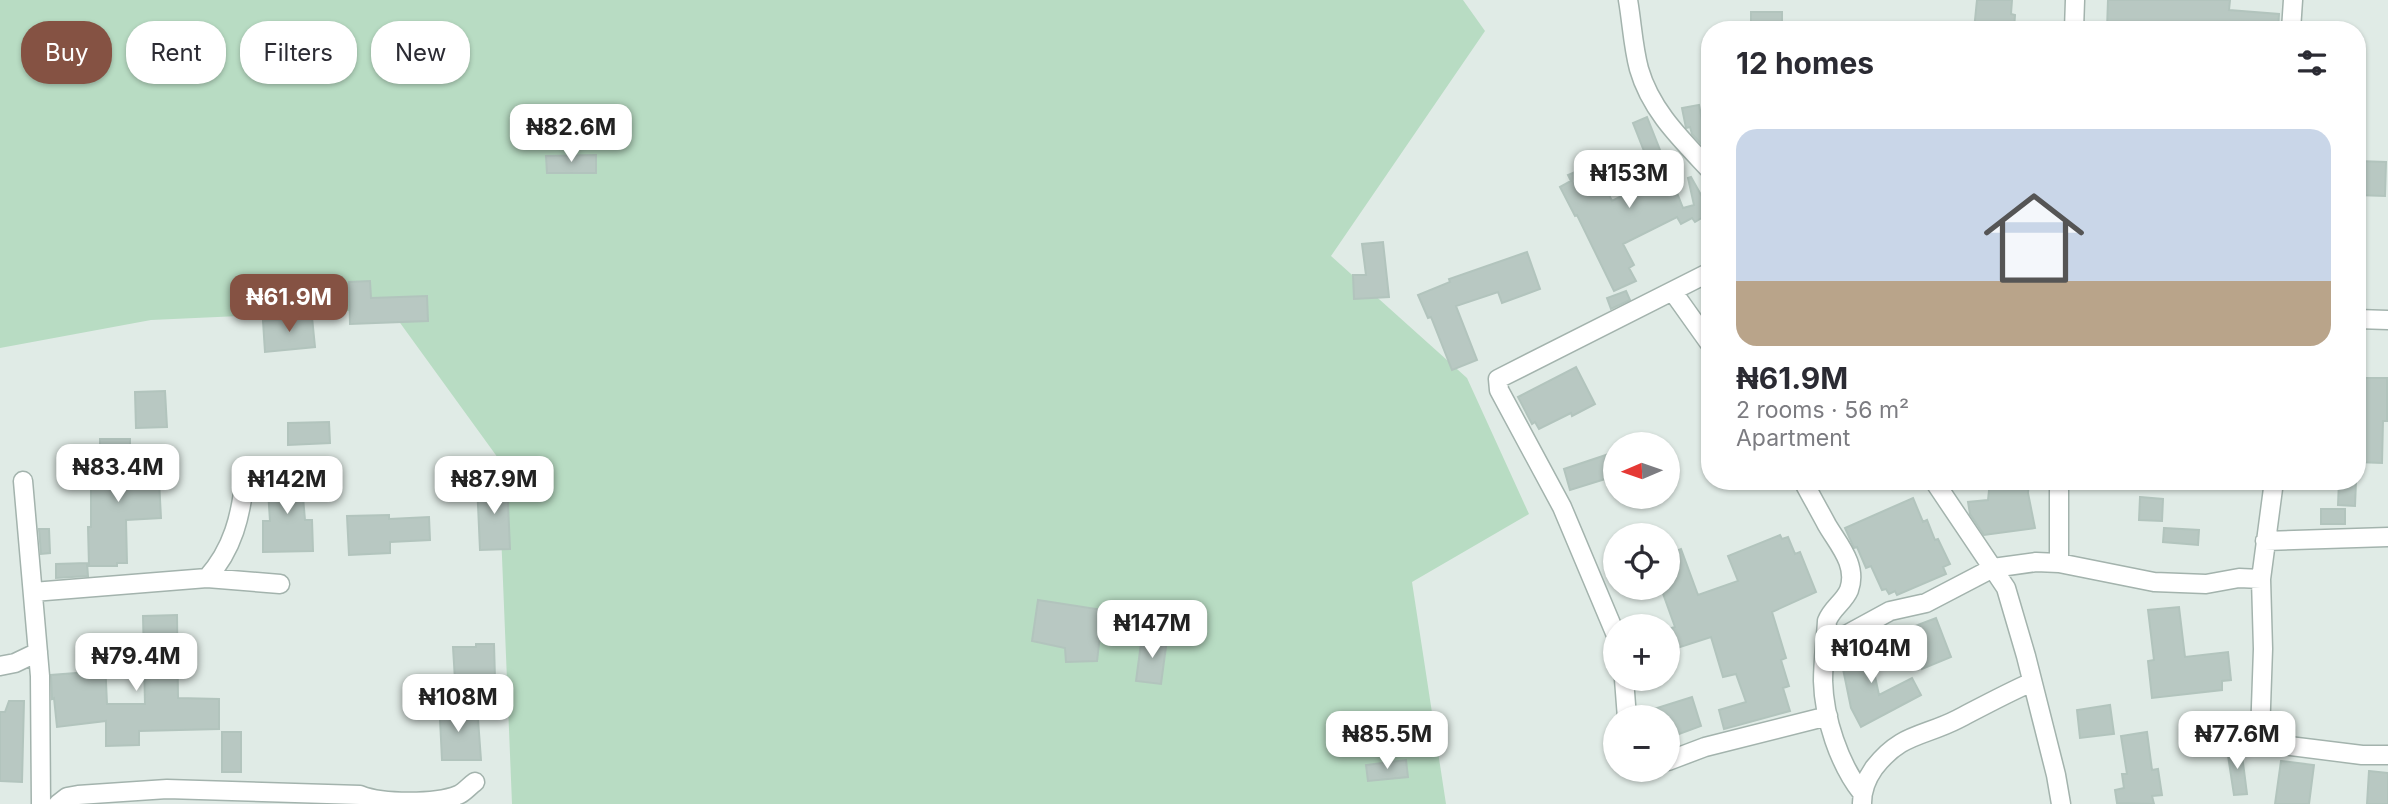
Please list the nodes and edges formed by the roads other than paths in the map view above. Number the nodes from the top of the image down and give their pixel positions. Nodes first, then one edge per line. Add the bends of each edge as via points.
1 (1628, 0) edge
2 (2075, 0) edge
3 (2293, 0) edge
4 (2074, 21) edge
5 (2292, 21) edge
6 (1701, 160) edge
7 (1701, 277) edge
8 (1673, 292) junction
9 (2366, 319) edge
10 (2388, 320) edge
11 (1701, 331) edge
12 (245, 477) dead end
13 (23, 481) dead end
14 (1808, 490) edge
15 (1940, 490) edge
16 (2059, 490) edge
17 (2273, 490) edge
18 (2388, 537) edge
19 (2265, 541) junction
20 (2059, 563) junction
21 (1993, 568) junction
22 (206, 578) junction
23 (2261, 579) junction
24 (280, 584) dead end
25 (33, 592) junction
26 (1607, 614) edge
27 (1826, 638) junction
28 (38, 652) junction
29 (0, 666) edge
30 (2032, 682) junction
31 (1828, 716) junction
32 (2388, 755) edge
33 (1680, 756) edge
34 (475, 782) dead end
35 (1862, 799) edge
36 (41, 804) edge
37 (58, 804) edge
38 (2061, 804) edge

1 - 6 street via 1639,69 1650,97 1664,120
2 - 4 street
3 - 5 street
7 - 8 street
8 - 11 street
8 - 26 street via 1496,382 1562,507
9 - 10 street
12 - 22 street via 235,533 223,559
13 - 25 street
14 - 27 street via 1846,554 1851,581 1849,591 1830,612
15 - 21 street
16 - 20 street
17 - 19 street
18 - 19 street
19 - 23 street
20 - 21 street
20 - 23 street via 2154,582
21 - 27 street via 1926,603 1890,611 1846,635
21 - 30 street via 2006,588
22 - 24 street
22 - 25 street
23 - 32 street via 2260,735 2267,743
25 - 28 street
27 - 31 street via 1823,682
28 - 29 street
28 - 36 street
30 - 35 street via 1955,721 1898,743 1871,772
30 - 38 street
31 - 33 street
31 - 35 street
34 - 37 street via 458,795 413,803 360,795 167,789 78,794

